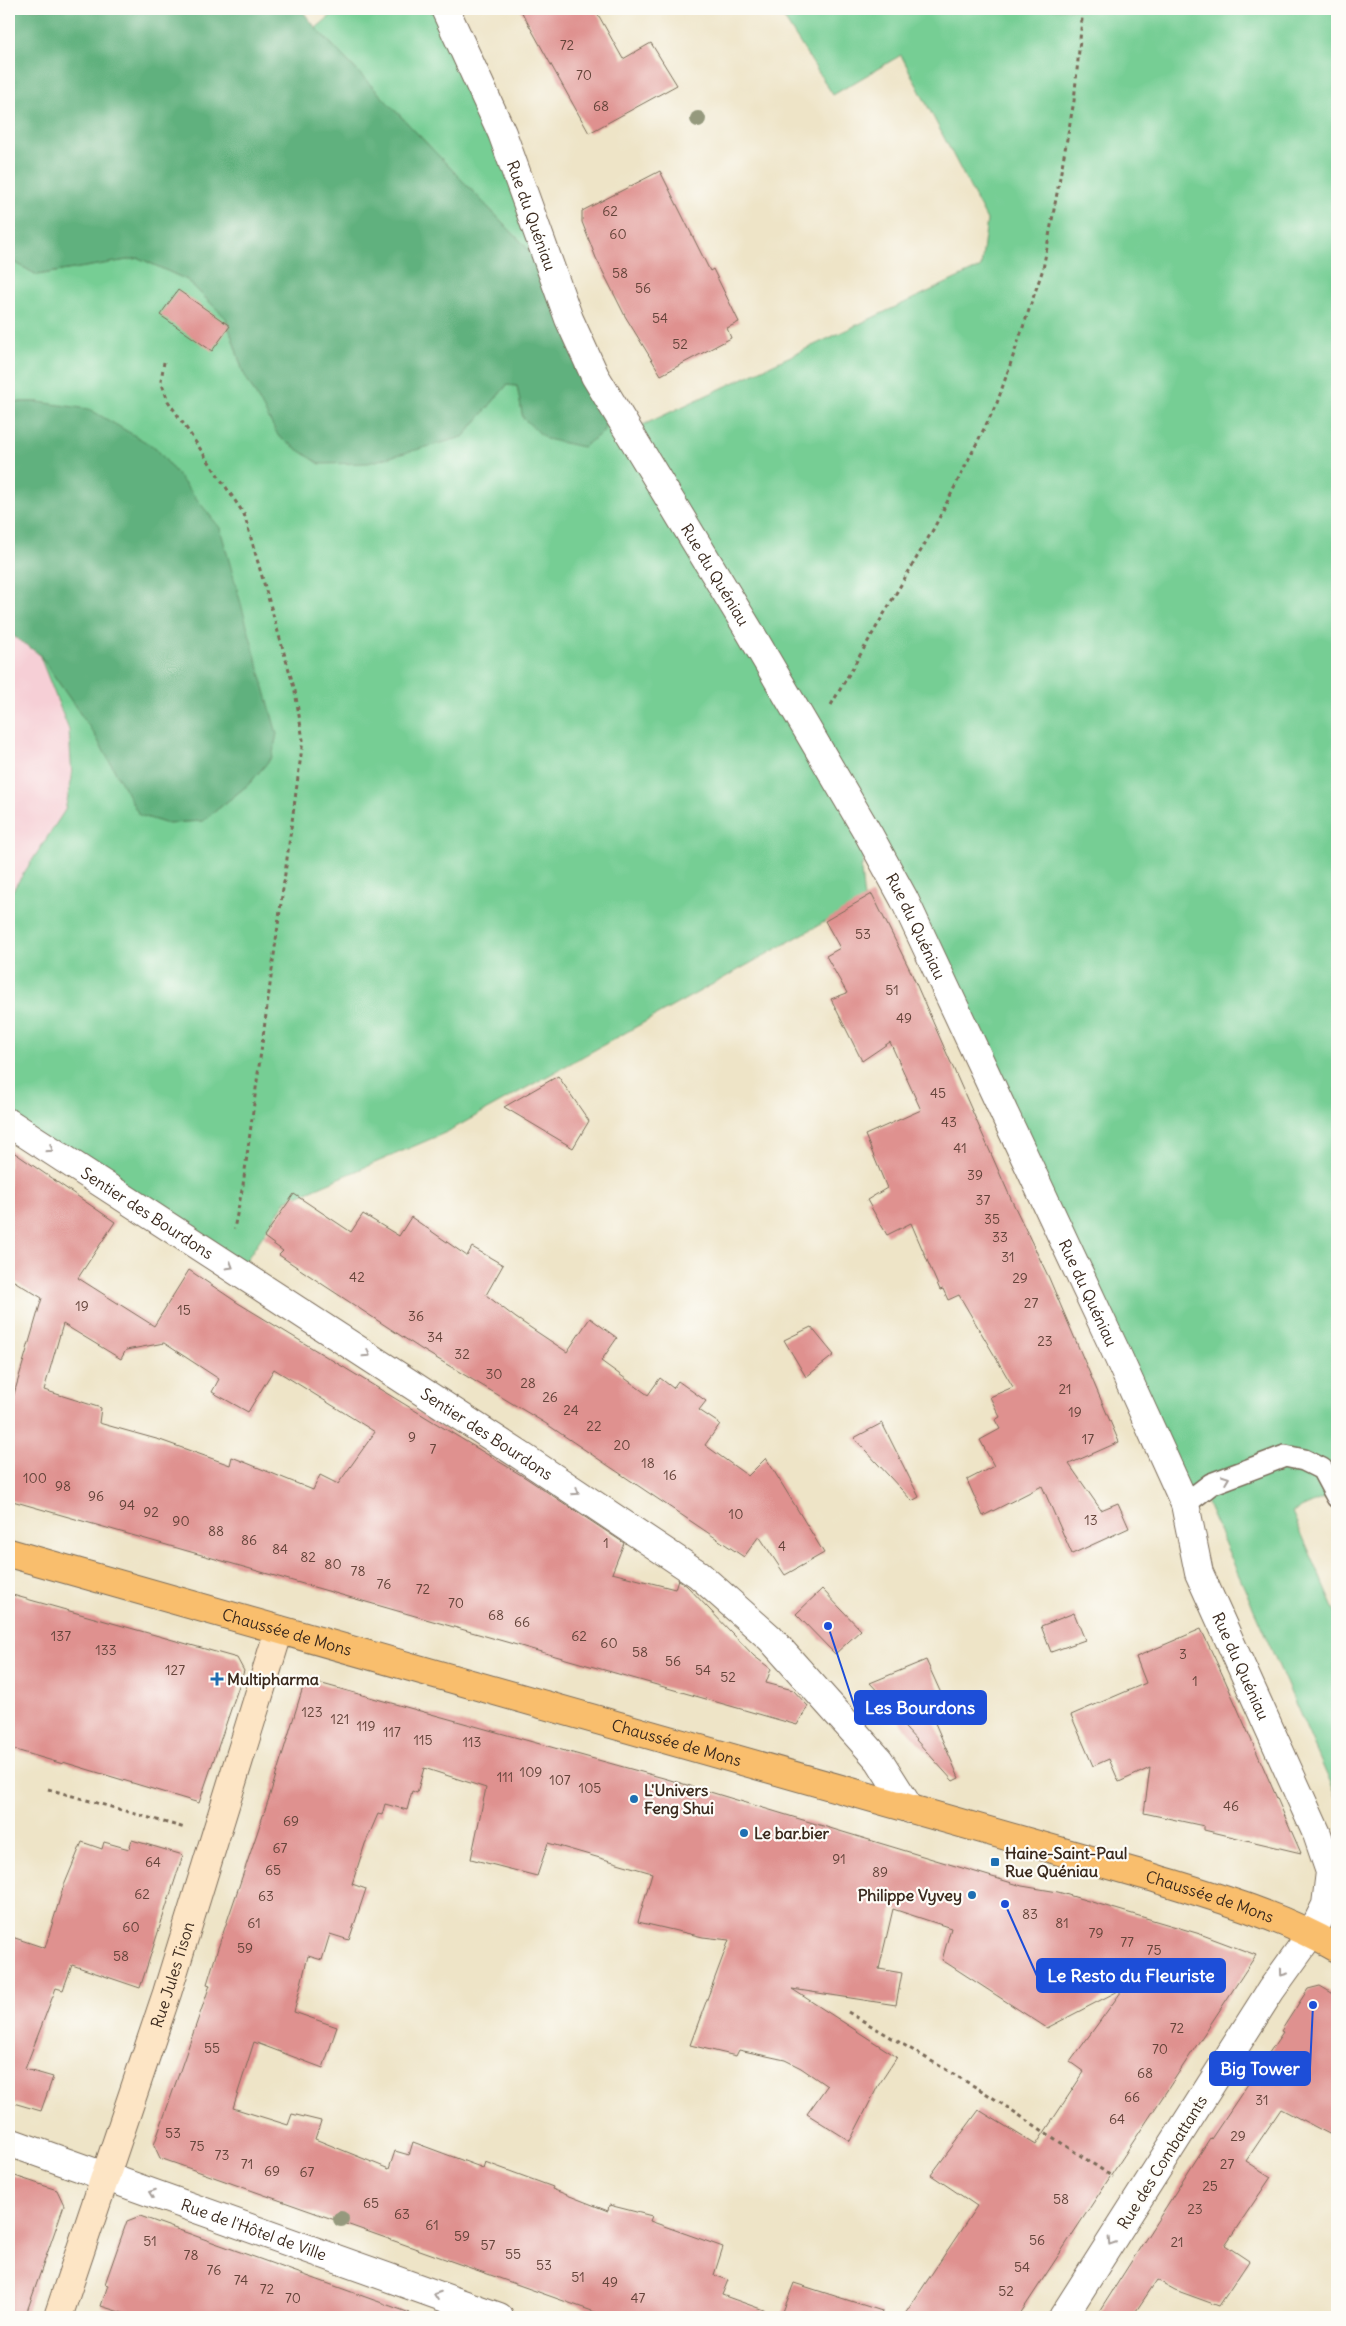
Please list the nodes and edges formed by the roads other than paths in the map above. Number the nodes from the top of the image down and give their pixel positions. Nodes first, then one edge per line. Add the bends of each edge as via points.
1 (445, 9) edge
2 (9, 1123) edge
3 (1337, 1497) edge
4 (1185, 1504) junction
5 (9, 1553) edge
6 (279, 1630) junction
7 (910, 1809) junction
8 (1327, 1830) edge
9 (1330, 1872) joint
10 (1312, 1933) junction
11 (1337, 1948) edge
12 (9, 2142) edge
13 (106, 2177) junction
14 (58, 2317) edge
15 (499, 2317) edge
16 (1063, 2317) edge

1 - 4 street, Rue du Quéniau via 502,133 569,319 595,376 904,899
2 -> 7 street, Sentier des Bourdons via 698,1574 770,1638 879,1760
4 -> 3 lane via 1211,1484 1285,1456 1304,1460 1322,1469
4 - 8 street, Rue du Quéniau via 1199,1574
5 - 6 main road, Chaussée de Mons
6 - 7 main road, Chaussée de Mons
6 - 13 street, Rue Jules Tison
7 - 10 main road, Chaussée de Mons via 1213,1896
8 - 9 street, Rue du Quéniau
9 - 10 street, Rue des Combattants via 1326,1905
10 - 11 main road, Chaussée de Mons
10 -> 16 street, Rue des Combattants via 1271,1990
12 - 13 street, Rue de l'Hôtel de Ville
13 - 14 street, Rue Jules Tison
15 -> 13 street, Rue de l'Hôtel de Ville

